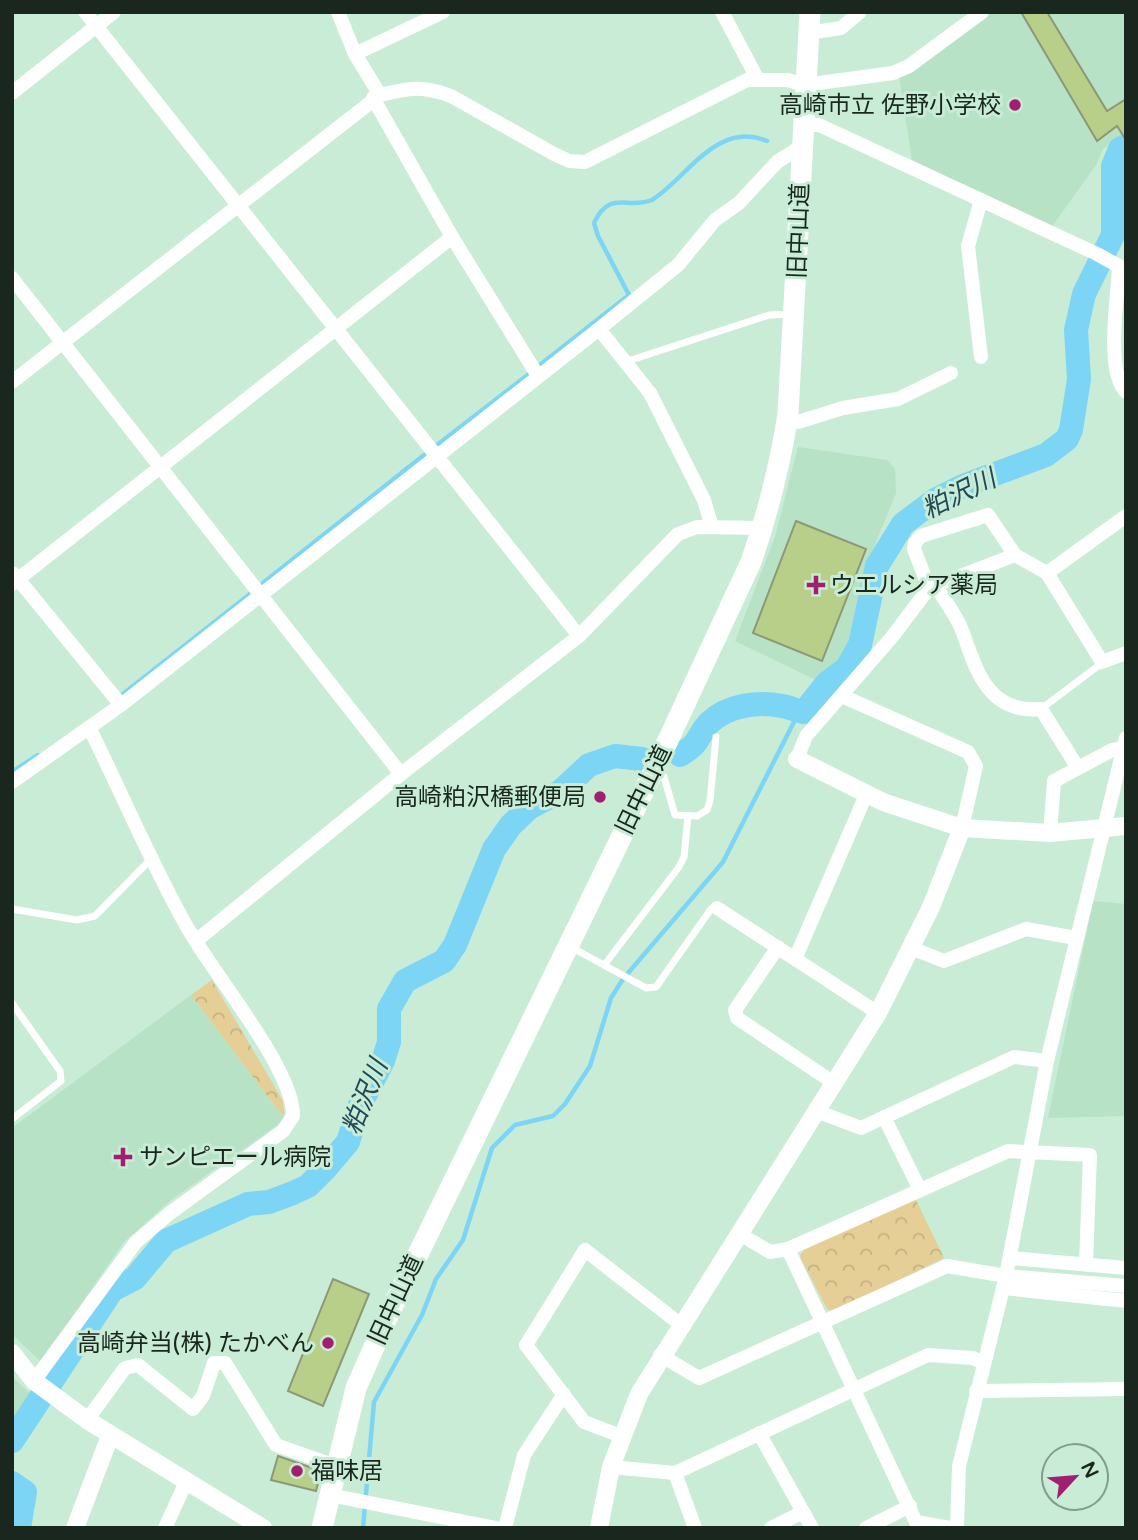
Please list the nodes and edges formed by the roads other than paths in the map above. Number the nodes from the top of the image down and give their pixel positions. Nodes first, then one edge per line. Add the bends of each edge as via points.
1 (85, 12) edge
2 (114, 12) edge
3 (338, 12) edge
4 (443, 12) edge
5 (722, 12) edge
6 (860, 12) edge
7 (982, 12) edge
8 (809, 23) edge
9 (96, 26) junction
10 (355, 54) junction
11 (758, 79) junction
12 (804, 85) junction
13 (12, 93) edge
14 (376, 97) junction
15 (803, 136) junction
16 (981, 200) junction
17 (235, 205) junction
18 (452, 237) junction
19 (1123, 269) edge
20 (12, 278) edge
21 (796, 314) junction
22 (334, 329) junction
23 (599, 329) junction
24 (62, 342) junction
25 (981, 357) dead end
26 (625, 362) junction
27 (951, 373) dead end
28 (538, 376) junction
29 (12, 382) edge
30 (1126, 391) edge
31 (788, 419) junction
32 (435, 456) junction
33 (160, 466) junction
34 (1126, 516) edge
35 (712, 527) junction
36 (763, 528) junction
37 (1015, 555) junction
38 (1047, 573) junction
39 (14, 578) edge
40 (933, 588) junction
41 (260, 594) junction
42 (579, 636) junction
43 (1126, 653) edge
44 (1102, 662) junction
45 (842, 696) junction
46 (121, 705) junction
47 (1041, 709) junction
48 (90, 729) junction
49 (716, 737) dead end
50 (1125, 743) edge
51 (797, 759) joint
52 (656, 765) junction
53 (1078, 768) junction
54 (401, 774) junction
55 (12, 782) edge
56 (866, 794) junction
57 (688, 816) junction
58 (1126, 826) edge
59 (962, 828) junction
60 (1105, 830) junction
61 (1049, 832) junction
62 (153, 857) junction
63 (717, 908) joint
64 (12, 909) edge
65 (1076, 939) junction
66 (197, 940) junction
67 (568, 945) junction
68 (778, 947) junction
69 (911, 948) junction
70 (795, 959) junction
71 (606, 964) junction
72 (12, 1003) edge
73 (878, 1013) junction
74 (1046, 1061) junction
75 (834, 1083) junction
76 (816, 1111) junction
77 (884, 1117) junction
78 (12, 1119) edge
79 (1031, 1151) junction
80 (920, 1190) junction
81 (738, 1233) junction
82 (788, 1249) junction
83 (1010, 1258) junction
84 (1086, 1264) junction
85 (1126, 1268) edge
86 (1004, 1282) junction
87 (1126, 1286) edge
88 (1126, 1301) edge
89 (823, 1322) junction
90 (680, 1324) junction
91 (12, 1353) edge
92 (660, 1355) junction
93 (983, 1363) junction
94 (37, 1383) junction
95 (854, 1389) junction
96 (1126, 1389) edge
97 (976, 1391) junction
98 (564, 1394) junction
99 (87, 1420) junction
100 (759, 1433) junction
101 (110, 1436) junction
102 (621, 1436) junction
103 (337, 1466) junction
104 (611, 1467) junction
105 (675, 1473) junction
106 (187, 1482) junction
107 (330, 1495) junction
108 (910, 1506) junction
109 (803, 1511) junction
110 (75, 1528) edge
111 (165, 1528) edge
112 (263, 1528) edge
113 (322, 1528) edge
114 (496, 1528) edge
115 (505, 1528) edge
116 (599, 1528) edge
117 (695, 1528) edge
118 (771, 1528) edge
119 (812, 1528) edge
120 (866, 1528) edge
121 (950, 1528) edge
122 (957, 1528) edge

1 - 9 street
2 - 9 street
3 - 10 street
4 - 10 street
5 - 11 street
6 - 8 street via 841,28
7 - 12 street via 894,73
8 - 12 main road, 旧中山道
9 - 13 street
9 - 17 street
10 - 14 street
11 - 12 street
11 - 14 street via 747,80 585,162 554,154 433,89 413,87
12 - 15 main road, 旧中山道
14 - 17 street
14 - 18 street
15 - 16 street via 819,125
15 - 21 main road, 旧中山道
15 - 23 street via 738,203 715,220 678,265
16 - 19 street
16 - 25 street via 968,246
17 - 22 street
17 - 24 street
18 - 22 street
18 - 28 street
19 - 30 street via 1114,363
20 - 24 street
21 - 26 lane via 769,315
21 - 31 main road, 旧中山道
22 - 32 street
22 - 33 street
23 - 26 street
23 - 28 street
24 - 29 street
24 - 33 street
26 - 35 street via 650,393 704,500
27 - 31 street via 898,399 843,408 798,422
28 - 32 street
31 - 36 main road, 旧中山道
32 - 41 street
32 - 42 street
33 - 39 street
33 - 41 street
34 - 38 street
35 - 36 street
35 - 42 street via 687,530 672,539
36 - 52 main road, 旧中山道
37 - 38 street
37 - 40 street
37 - 40 street via 988,515 922,537 915,549
38 - 44 street
39 - 46 street
40 - 45 street
40 - 47 street via 961,629 984,686 1007,703
41 - 46 street
41 - 54 street
42 - 54 street
43 - 44 street
44 - 47 lane
45 - 51 street via 806,736
45 - 59 street via 968,752 976,766
46 - 48 street
47 - 53 street
48 - 55 street
48 - 62 street
49 - 57 lane via 710,802 707,810
50 - 53 street
50 - 60 street
51 - 56 street
52 - 57 lane via 664,776 675,815
52 - 67 main road, 旧中山道
53 - 61 street via 1054,781
54 - 66 street
56 - 59 street
56 - 70 street
57 - 71 lane via 679,867
58 - 60 street
59 - 61 street
59 - 69 street
60 - 61 street
60 - 65 street
62 - 64 lane via 95,916 77,920
62 - 66 street
63 - 68 street
63 - 71 lane via 711,909 656,986 646,988
65 - 69 street via 1026,929 944,961
65 - 74 street
66 - 94 street via 290,1092 294,1104 291,1124 136,1242
67 - 71 lane
67 - 103 main road, 旧中山道 via 386,1320 356,1388
68 - 70 street
68 - 75 street via 735,1010 737,1018
69 - 73 street
70 - 73 street
72 - 78 lane via 60,1071 61,1081
73 - 75 street
74 - 77 street via 1014,1057
74 - 79 street
75 - 76 street
76 - 77 street via 861,1128
76 - 81 street
77 - 80 street
79 - 80 street via 1007,1151
79 - 83 street
79 - 84 street via 1090,1155
80 - 82 street
81 - 82 street via 770,1252
81 - 90 street
82 - 89 street
83 - 84 street
83 - 86 street
84 - 85 street
86 - 87 street
86 - 88 street
86 - 89 street via 947,1266
86 - 93 street
89 - 92 street via 699,1378
89 - 95 street
90 - 92 street
90 - 98 street via 585,1250 526,1345
91 - 94 street
92 - 102 street
93 - 95 street via 973,1358 928,1355
93 - 97 street
94 - 99 street
95 - 100 street
95 - 108 street
96 - 97 street
97 - 122 street via 960,1466
98 - 102 street via 584,1422
98 - 115 street via 524,1455
99 - 101 street
99 - 103 street via 125,1368 138,1365 193,1409 203,1396 214,1363 225,1363 276,1445
100 - 105 street
100 - 109 street
101 - 106 street
101 - 110 street
102 - 104 street
103 - 107 main road, 旧中山道
104 - 105 street
104 - 116 street
105 - 117 street
106 - 111 street
106 - 112 street
107 - 113 main road, 旧中山道
107 - 114 street
108 - 120 street
108 - 121 street via 916,1522
109 - 118 street
109 - 119 street

